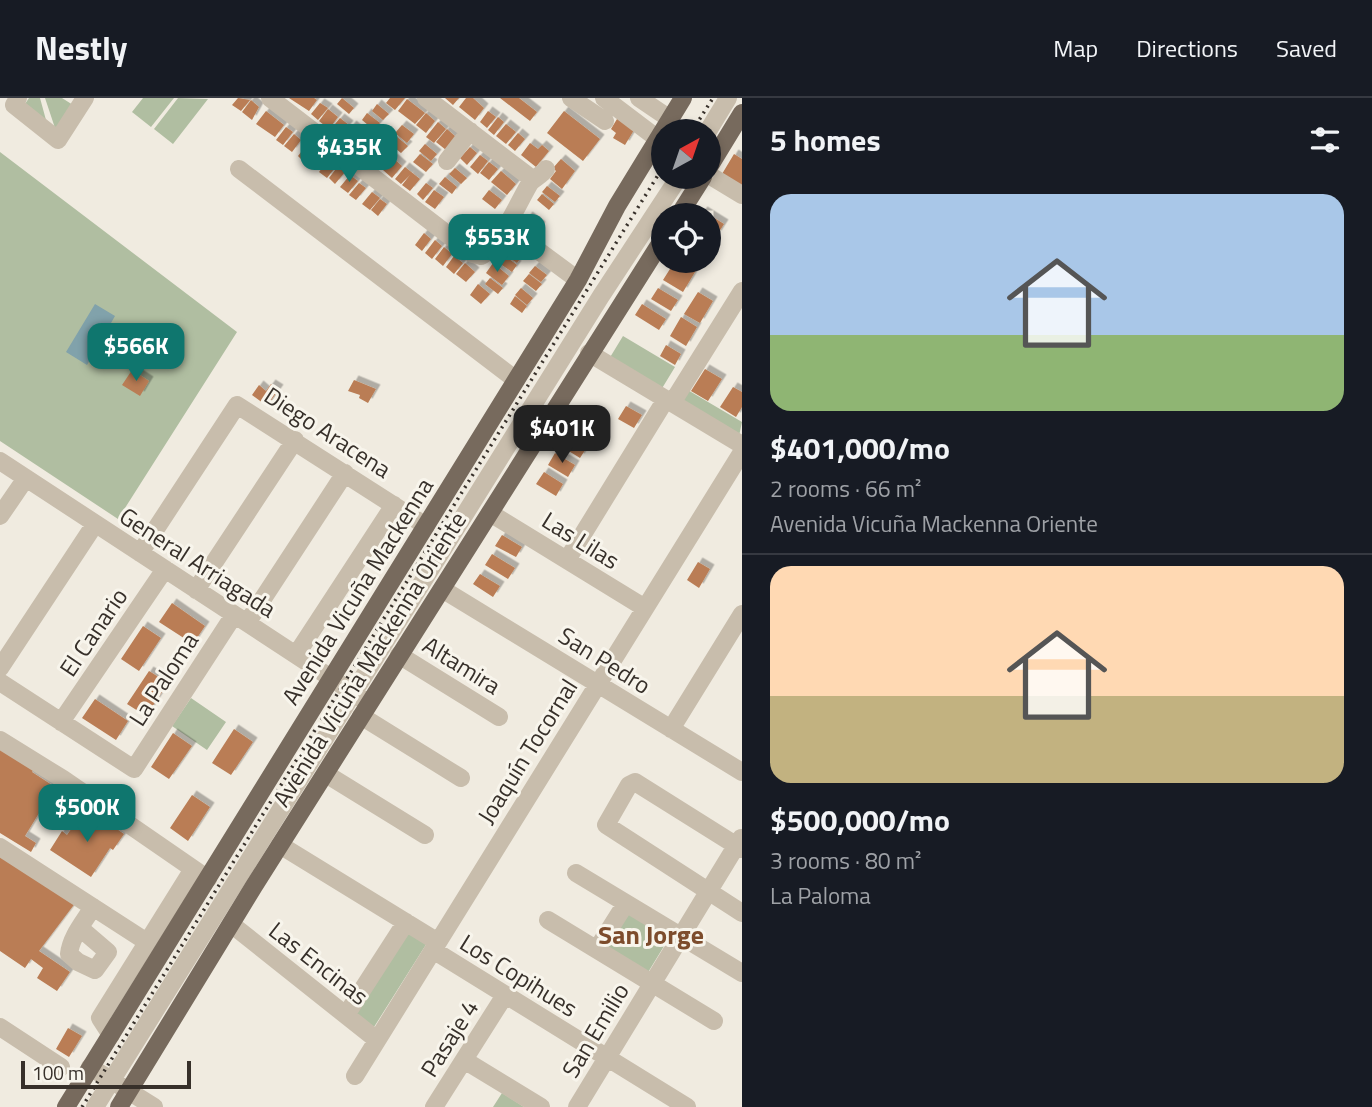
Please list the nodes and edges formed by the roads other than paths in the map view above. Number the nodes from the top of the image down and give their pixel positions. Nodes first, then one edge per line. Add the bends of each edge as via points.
1 (85, 98) edge
2 (270, 98) edge
3 (426, 98) edge
4 (571, 98) edge
5 (604, 98) edge
6 (639, 98) edge
7 (683, 98) edge
8 (728, 98) edge
9 (16, 102) edge
10 (742, 113) edge
11 (670, 118) joint
12 (715, 119) edge
13 (605, 121) dead end
14 (470, 131) junction
15 (386, 134) dead end
16 (651, 134) edge
17 (721, 147) edge
18 (651, 151) edge
19 (447, 161) dead end
20 (360, 168) junction
21 (239, 169) dead end
22 (546, 169) dead end
23 (530, 181) junction
24 (721, 182) edge
25 (671, 189) edge
26 (742, 195) edge
27 (505, 226) junction
28 (651, 258) edge
29 (578, 280) junction
30 (742, 291) edge
31 (589, 353) junction
32 (516, 380) junction
33 (669, 401) junction
34 (295, 440) junction
35 (742, 445) edge
36 (742, 452) edge
37 (0, 461) edge
38 (345, 473) junction
39 (26, 478) junction
40 (394, 505) junction
41 (490, 513) junction
42 (0, 516) edge
43 (95, 524) junction
44 (426, 526) junction
45 (140, 553) junction
46 (567, 560) junction
47 (164, 569) junction
48 (442, 589) junction
49 (196, 590) junction
50 (645, 608) junction
51 (742, 614) edge
52 (241, 619) junction
53 (296, 655) junction
54 (400, 655) junction
55 (0, 668) edge
56 (331, 679) junction
57 (0, 682) edge
58 (598, 684) junction
59 (353, 693) junction
60 (365, 710) junction
61 (499, 717) dead end
62 (61, 722) junction
63 (671, 729) junction
64 (0, 740) edge
65 (742, 772) edge
66 (326, 774) junction
67 (461, 778) dead end
68 (425, 835) dead end
69 (740, 843) edge
70 (280, 845) junction
71 (0, 847) edge
72 (576, 873) dead end
73 (201, 874) junction
74 (708, 891) junction
75 (626, 903) junction
76 (93, 908) junction
77 (742, 913) edge
78 (548, 919) dead end
79 (406, 922) junction
80 (231, 924) junction
81 (80, 928) dead end
82 (681, 936) junction
83 (147, 942) junction
84 (435, 946) junction
85 (597, 949) junction
86 (742, 973) edge
87 (652, 983) junction
88 (505, 995) junction
89 (346, 1015) junction
90 (714, 1021) dead end
91 (0, 1027) edge
92 (111, 1035) junction
93 (377, 1040) junction
94 (607, 1057) junction
95 (464, 1060) junction
96 (61, 1067) dead end
97 (90, 1067) junction
98 (355, 1076) dead end
99 (112, 1080) junction
100 (124, 1099) edge
101 (66, 1107) edge
102 (95, 1107) edge
103 (154, 1107) edge
104 (434, 1107) edge
105 (541, 1107) edge
106 (577, 1107) edge
107 (687, 1107) edge

1 - 9 street via 58,140
2 - 20 street
3 - 14 street
4 - 13 street
5 - 16 street
6 - 11 street
7 - 11 main road, Avenida Vicuña Mackenna
8 - 12 street
10 - 17 main road
14 - 19 street
14 - 23 street
15 - 20 street
18 - 29 main road, Avenida Vicuña Mackenna
20 - 27 street via 480,264
21 - 32 street
22 - 23 street
23 - 27 street
24 - 26 street
25 - 59 street
27 - 29 street
28 - 31 main road, Avenida Vicuña Mackenna Oriente
29 - 32 main road, Avenida Vicuña Mackenna
30 - 33 street
31 - 33 street
31 - 41 main road, Avenida Vicuña Mackenna Oriente
32 - 44 main road, Avenida Vicuña Mackenna
33 - 35 street
33 - 46 street
34 - 38 street, Diego Aracena
34 - 45 street, Diego Aracena via 237,405
34 - 49 street
36 - 50 street, Joaquín Tocornal
37 - 39 street, General Arriagada
38 - 40 street, Diego Aracena
38 - 52 street, La Paloma
39 - 42 street
39 - 43 street, General Arriagada
40 - 44 street, Diego Aracena
40 - 53 street
41 - 46 street, Las Lilas
41 - 48 main road, Avenida Vicuña Mackenna Oriente
43 - 45 street, General Arriagada
43 - 55 street
44 - 56 main road, Avenida Vicuña Mackenna
45 - 47 street, General Arriagada
46 - 50 street, Las Lilas
47 - 49 street, General Arriagada
47 - 62 street, El Canario
48 - 54 main road, Avenida Vicuña Mackenna Oriente
48 - 58 street, San Pedro
49 - 52 street, General Arriagada
50 - 58 street, Joaquín Tocornal
51 - 63 street
52 - 53 street, General Arriagada
52 - 62 street, La Paloma via 134,769
53 - 56 street, General Arriagada
54 - 60 main road, Avenida Vicuña Mackenna Oriente
54 - 61 street, Altamira
56 - 59 street, General Arriagada
56 - 73 main road, Avenida Vicuña Mackenna
57 - 62 street
58 - 63 street, San Pedro
58 - 84 street, Joaquín Tocornal
59 - 60 street, General Arriagada
59 - 99 street
60 - 66 main road, Avenida Vicuña Mackenna Oriente
60 - 67 street, General Arriagada
63 - 65 street, San Pedro
64 - 73 street
66 - 68 street
66 - 70 main road, Avenida Vicuña Mackenna Oriente
69 - 74 street, San Emilio
69 - 74 street via 633,782 606,827
70 - 79 street, Los Copihues
70 - 80 main road, Avenida Vicuña Mackenna Oriente
71 - 76 street
72 - 75 street
73 - 83 street
73 - 92 main road, Avenida Vicuña Mackenna
74 - 77 street
74 - 82 street, San Emilio
75 - 82 street
75 - 85 street, San Emilio
76 - 81 street
76 - 83 street
78 - 85 street
79 - 84 street, Los Copihues
79 - 89 street
80 - 89 street, Las Encinas
80 - 100 main road, Avenida Vicuña Mackenna Oriente
82 - 86 street
82 - 87 street, San Emilio
83 - 92 street via 100,1018
84 - 88 street, Los Copihues
84 - 93 street, Joaquín Tocornal
85 - 87 street
87 - 90 street
87 - 94 street, San Emilio
88 - 94 street, Los Copihues
88 - 95 street, Pasaje 4
89 - 93 street, Las Encinas
91 - 96 street
92 - 97 main road, Avenida Vicuña Mackenna
93 - 98 street, Joaquín Tocornal
94 - 106 street, San Emilio
94 - 107 street, Los Copihues
95 - 104 street, Pasaje 4
95 - 105 street
97 - 99 street
97 - 101 main road, Avenida Vicuña Mackenna
99 - 100 street
99 - 102 street
100 - 103 street

